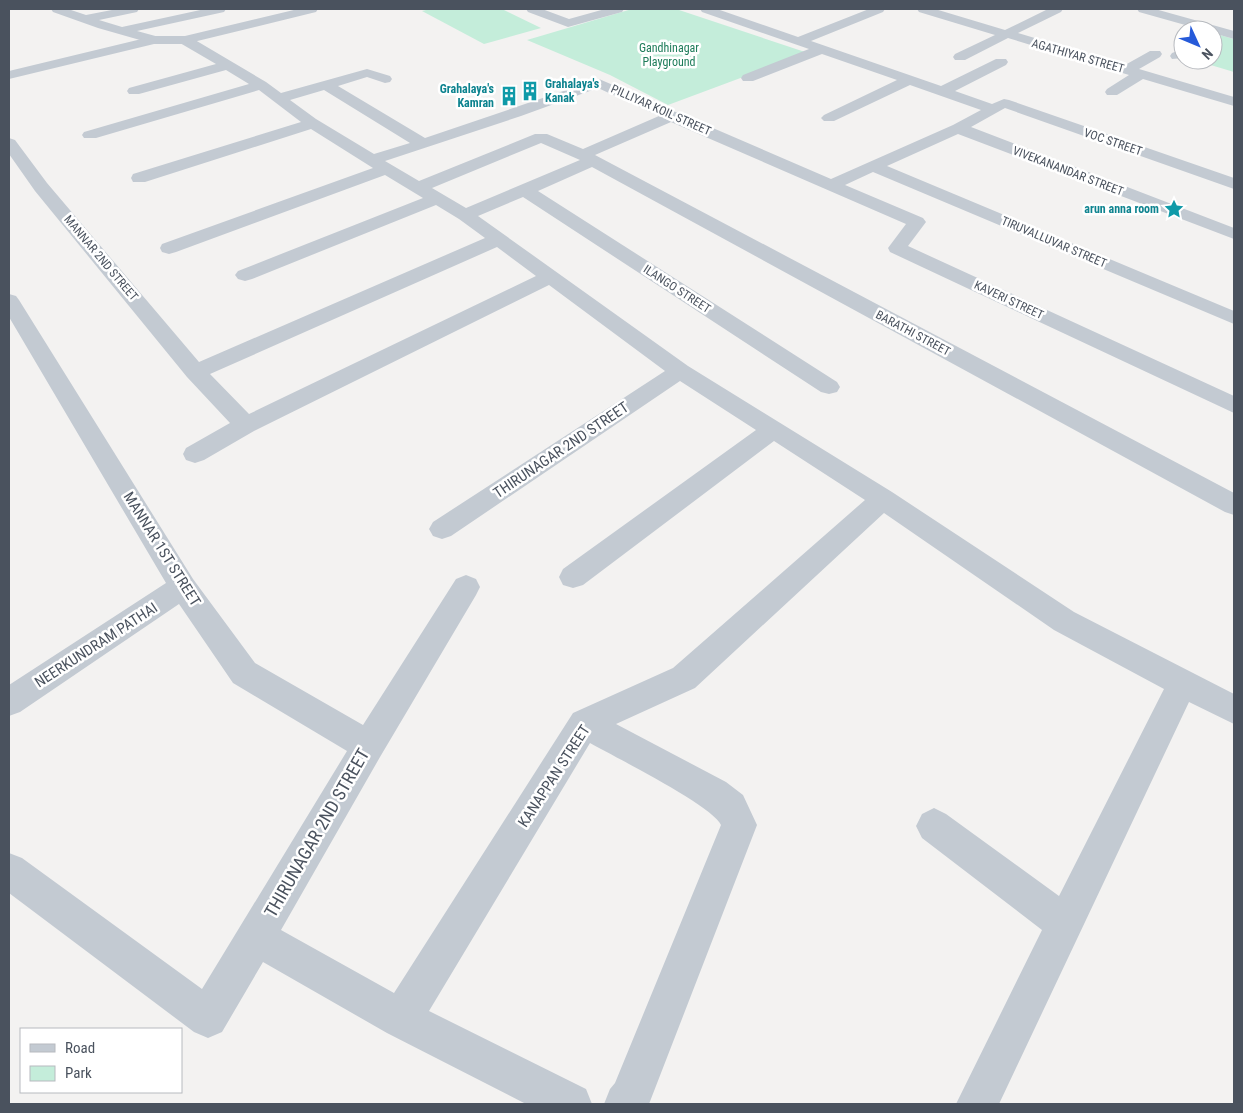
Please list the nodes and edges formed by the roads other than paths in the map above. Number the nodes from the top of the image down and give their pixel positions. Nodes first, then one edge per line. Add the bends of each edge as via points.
1 (57, 9) edge
2 (133, 9) edge
3 (220, 9) edge
4 (312, 9) edge
5 (532, 9) edge
6 (618, 9) edge
7 (706, 9) edge
8 (879, 9) edge
9 (923, 9) edge
10 (1058, 9) edge
11 (1143, 9) edge
12 (85, 20) junction
13 (124, 31) junction
14 (1006, 34) junction
15 (1230, 34) edge
16 (154, 40) junction
17 (185, 40) junction
18 (797, 42) junction
19 (820, 50) junction
20 (1155, 54) dead end
21 (960, 57) dead end
22 (1001, 62) dead end
23 (228, 65) junction
24 (1127, 70) junction
25 (10, 74) edge
26 (1141, 74) junction
27 (748, 78) dead end
28 (385, 80) dead end
29 (909, 80) junction
30 (261, 85) junction
31 (326, 85) junction
32 (134, 91) dead end
33 (943, 91) junction
34 (1112, 92) dead end
35 (280, 98) junction
36 (1234, 102) edge
37 (993, 109) junction
38 (671, 116) junction
39 (829, 118) dead end
40 (313, 123) junction
41 (958, 128) junction
42 (90, 135) dead end
43 (9, 143) edge
44 (422, 143) junction
45 (588, 158) junction
46 (379, 164) junction
47 (873, 166) junction
48 (139, 178) dead end
49 (832, 184) junction
50 (1234, 184) edge
51 (418, 188) junction
52 (525, 190) junction
53 (436, 199) junction
54 (465, 216) junction
55 (1234, 234) edge
56 (497, 240) junction
57 (169, 248) dead end
58 (245, 276) dead end
59 (550, 277) junction
60 (9, 300) edge
61 (1234, 318) edge
62 (680, 371) junction
63 (196, 372) junction
64 (829, 387) dead end
65 (1234, 405) edge
66 (246, 426) junction
67 (773, 430) junction
68 (195, 454) dead end
69 (882, 499) junction
70 (1234, 505) edge
71 (442, 529) dead end
72 (573, 577) dead end
73 (183, 587) junction
74 (466, 587) dead end
75 (1183, 684) junction
76 (9, 702) edge
77 (1234, 710) edge
78 (584, 723) junction
79 (368, 746) junction
80 (934, 826) dead end
81 (9, 871) edge
82 (1065, 924) junction
83 (256, 938) junction
84 (402, 1019) junction
85 (571, 1104) edge
86 (625, 1104) edge
87 (977, 1104) edge

1 - 12 street
2 - 12 street
3 - 13 street
4 - 17 street
5 - 6 street via 568,23
7 - 18 street
8 - 18 street
9 - 14 street, AGATHIYAR STREET
10 - 14 street
11 - 15 street
12 - 13 street
13 - 16 street
14 - 21 street
14 - 24 street, AGATHIYAR STREET
16 - 17 street
16 - 25 street
17 - 23 street
18 - 19 street
19 - 27 street
19 - 29 street
20 - 24 street
22 - 33 street
23 - 30 street
23 - 32 street
24 - 26 street, AGATHIYAR STREET
26 - 34 street
26 - 36 street, AGATHIYAR STREET
28 - 31 street via 367,73
29 - 33 street
29 - 39 street
30 - 35 street
30 - 42 street
31 - 35 street
31 - 44 street
33 - 37 street
35 - 40 street
37 - 41 street
37 - 50 street, VOC STREET via 1004,103
38 - 44 street, PILLIYAR KOIL STREET via 599,83
38 - 45 street
38 - 49 street, PILLIYAR KOIL STREET
40 - 46 street
40 - 48 street
41 - 47 street
41 - 55 street, VIVEKANANDAR STREET
43 - 63 street, MANNAR 2ND STREET via 41,187
44 - 46 street, PILLIYAR KOIL STREET
45 - 51 street, BARATHI STREET via 541,137
45 - 52 street
45 - 70 street, BARATHI STREET
46 - 51 street
46 - 57 street, PILLIYAR KOIL STREET
47 - 49 street
47 - 61 street, TIRUVALLUVAR STREET
49 - 65 street, KAVERI STREET via 917,222 898,248
51 - 53 street
52 - 54 street
52 - 64 street, ILANGO STREET
53 - 54 street
53 - 58 street
54 - 56 street
56 - 59 street
56 - 63 street
59 - 62 street
59 - 66 street
60 - 73 street, MANNAR 1ST STREET
62 - 67 street
62 - 71 street, THIRUNAGAR 2ND STREET
63 - 66 street, MANNAR 2ND STREET
66 - 68 street
67 - 69 street
67 - 72 street
69 - 75 street via 1064,621
69 - 78 street, KANAPPAN STREET via 684,678
73 - 76 street, NEERKUNDRAM PATHAI
73 - 79 street, MANNAR 1ST STREET via 244,673
74 - 79 street, THIRUNAGAR 2ND STREET
75 - 77 street
75 - 82 street
78 - 84 street, KANAPPAN STREET
78 - 86 street via 714,794 731,807 740,825
79 - 83 street, THIRUNAGAR 2ND STREET
80 - 82 street
81 - 83 street, THIRUNAGAR 2ND STREET via 208,1018
82 - 87 street
83 - 84 street
84 - 85 street

